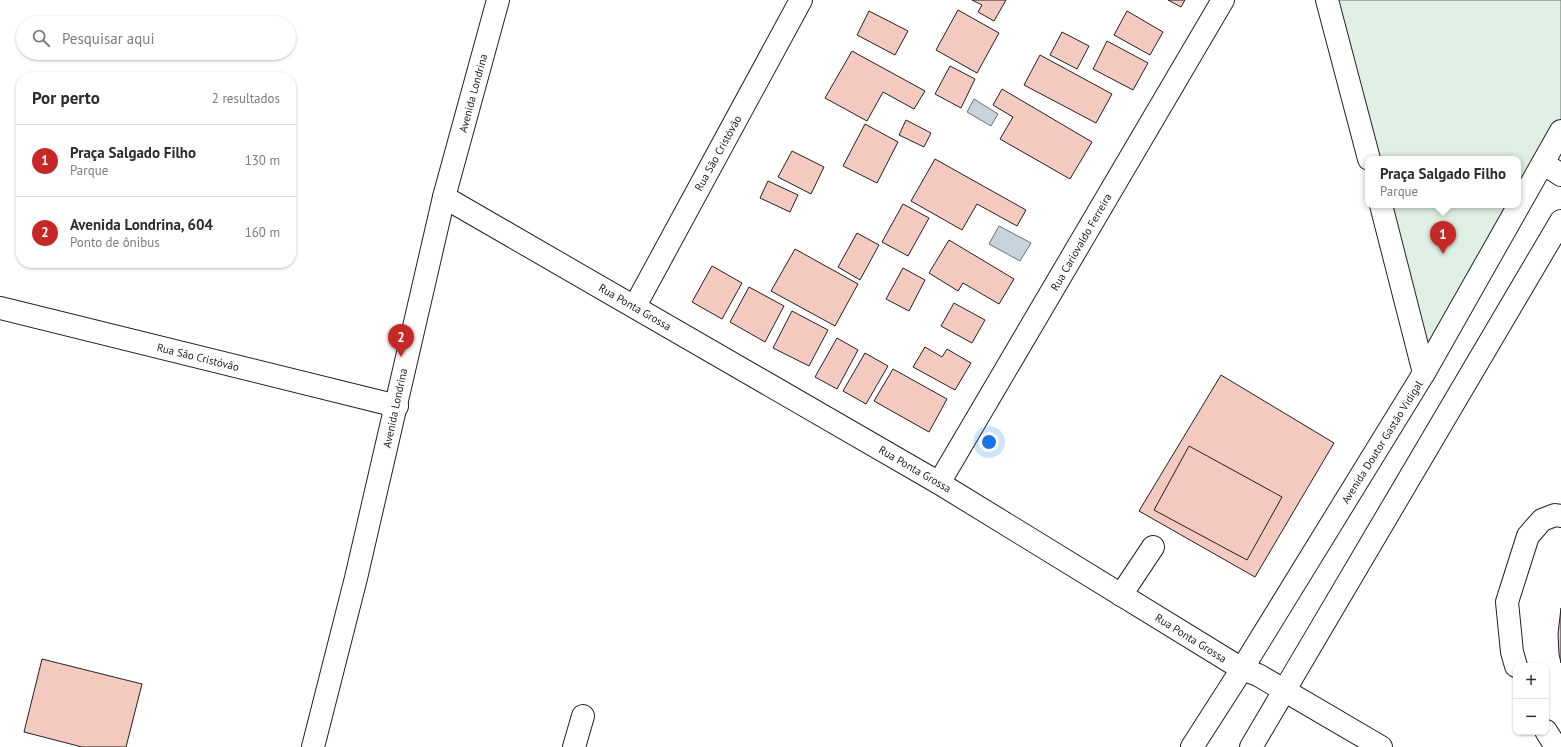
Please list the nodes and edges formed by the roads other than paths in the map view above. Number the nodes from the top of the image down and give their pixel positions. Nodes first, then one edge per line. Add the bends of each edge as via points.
1 (498, 0) edge
2 (801, 0) edge
3 (1223, 0) edge
4 (1327, 0) edge
5 (1561, 131) edge
6 (1367, 156) edge
7 (1543, 163) junction
8 (1561, 175) edge
9 (444, 197) junction
10 (1521, 202) edge
11 (1382, 208) edge
12 (1518, 208) edge
13 (1561, 221) edge
14 (634, 306) junction
15 (0, 308) edge
16 (1424, 373) junction
17 (397, 406) junction
18 (939, 484) junction
19 (1561, 516) edge
20 (1153, 547) dead end
21 (1121, 595) junction
22 (1515, 663) edge
23 (1242, 669) junction
24 (1284, 690) junction
25 (583, 716) dead end
26 (1548, 735) edge
27 (313, 747) edge
28 (574, 747) edge
29 (1192, 747) edge
30 (1251, 747) edge
31 (1382, 747) edge
32 (1556, 747) edge

1 - 9 street, Avenida Londrina
2 - 14 street, Rua São Cristóvão
3 - 18 street, Rua Cariovaldo Ferreira
4 - 6 street
5 - 7 street, Avenida Doutor Gastão Vidigal
7 - 8 street
7 - 10 street, Avenida Doutor Gastão Vidigal
9 - 14 street, Rua Ponta Grossa
9 - 17 street, Avenida Londrina
11 - 16 street
12 - 16 street, Avenida Doutor Gastão Vidigal
13 - 24 street
14 - 18 street, Rua Ponta Grossa
15 - 17 street, Rua São Cristóvão
16 - 23 street, Avenida Doutor Gastão Vidigal
17 - 27 street, Avenida Londrina
18 - 21 street, Rua Ponta Grossa
19 - 22 street via 1555,515 1542,520 1528,536 1506,602
20 - 21 street
21 - 23 street, Rua Ponta Grossa
23 - 24 street, Rua Ponta Grossa
23 - 29 street, Avenida Doutor Gastão Vidigal
24 - 30 street
24 - 31 street, Rua Ponta Grossa
25 - 28 street
26 - 32 street

